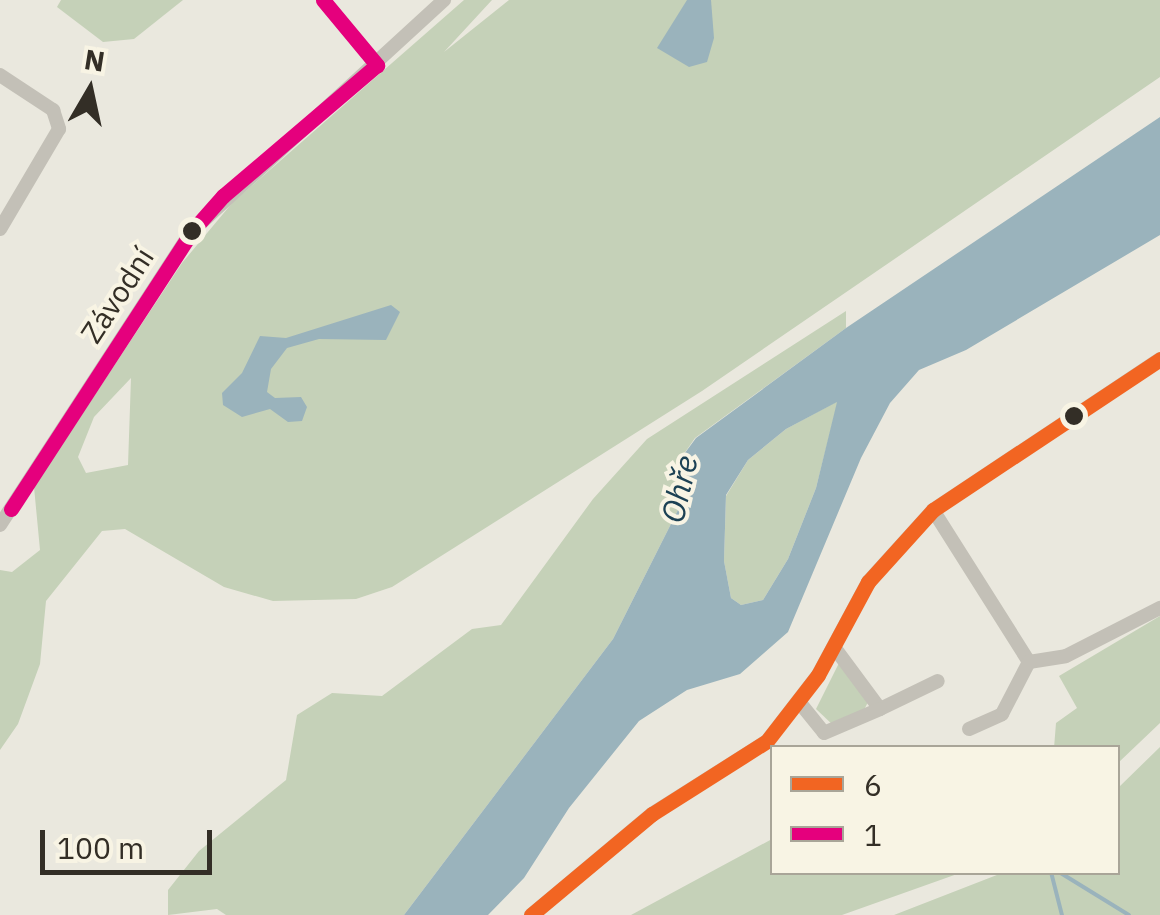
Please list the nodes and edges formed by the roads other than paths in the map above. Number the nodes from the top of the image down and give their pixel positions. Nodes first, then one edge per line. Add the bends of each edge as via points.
1 (324, 0) edge
2 (444, 0) edge
3 (377, 65) junction
4 (0, 75) edge
5 (0, 229) edge
6 (1160, 359) edge
7 (933, 510) junction
8 (0, 525) edge
9 (1160, 608) edge
10 (834, 647) junction
11 (1029, 662) junction
12 (938, 682) dead end
13 (800, 703) junction
14 (880, 709) junction
15 (969, 728) dead end
16 (531, 915) edge

1 - 3 street
2 - 3 street, Závodní
3 - 8 street, Závodní via 223,196 192,231
4 - 5 street via 53,110 60,129
6 - 7 street
7 - 10 street via 868,582
7 - 11 street
9 - 11 street via 1066,656
10 - 13 street
10 - 14 street
11 - 15 street via 1002,714
12 - 14 street
13 - 14 street via 824,733
13 - 16 street via 758,749 652,814

